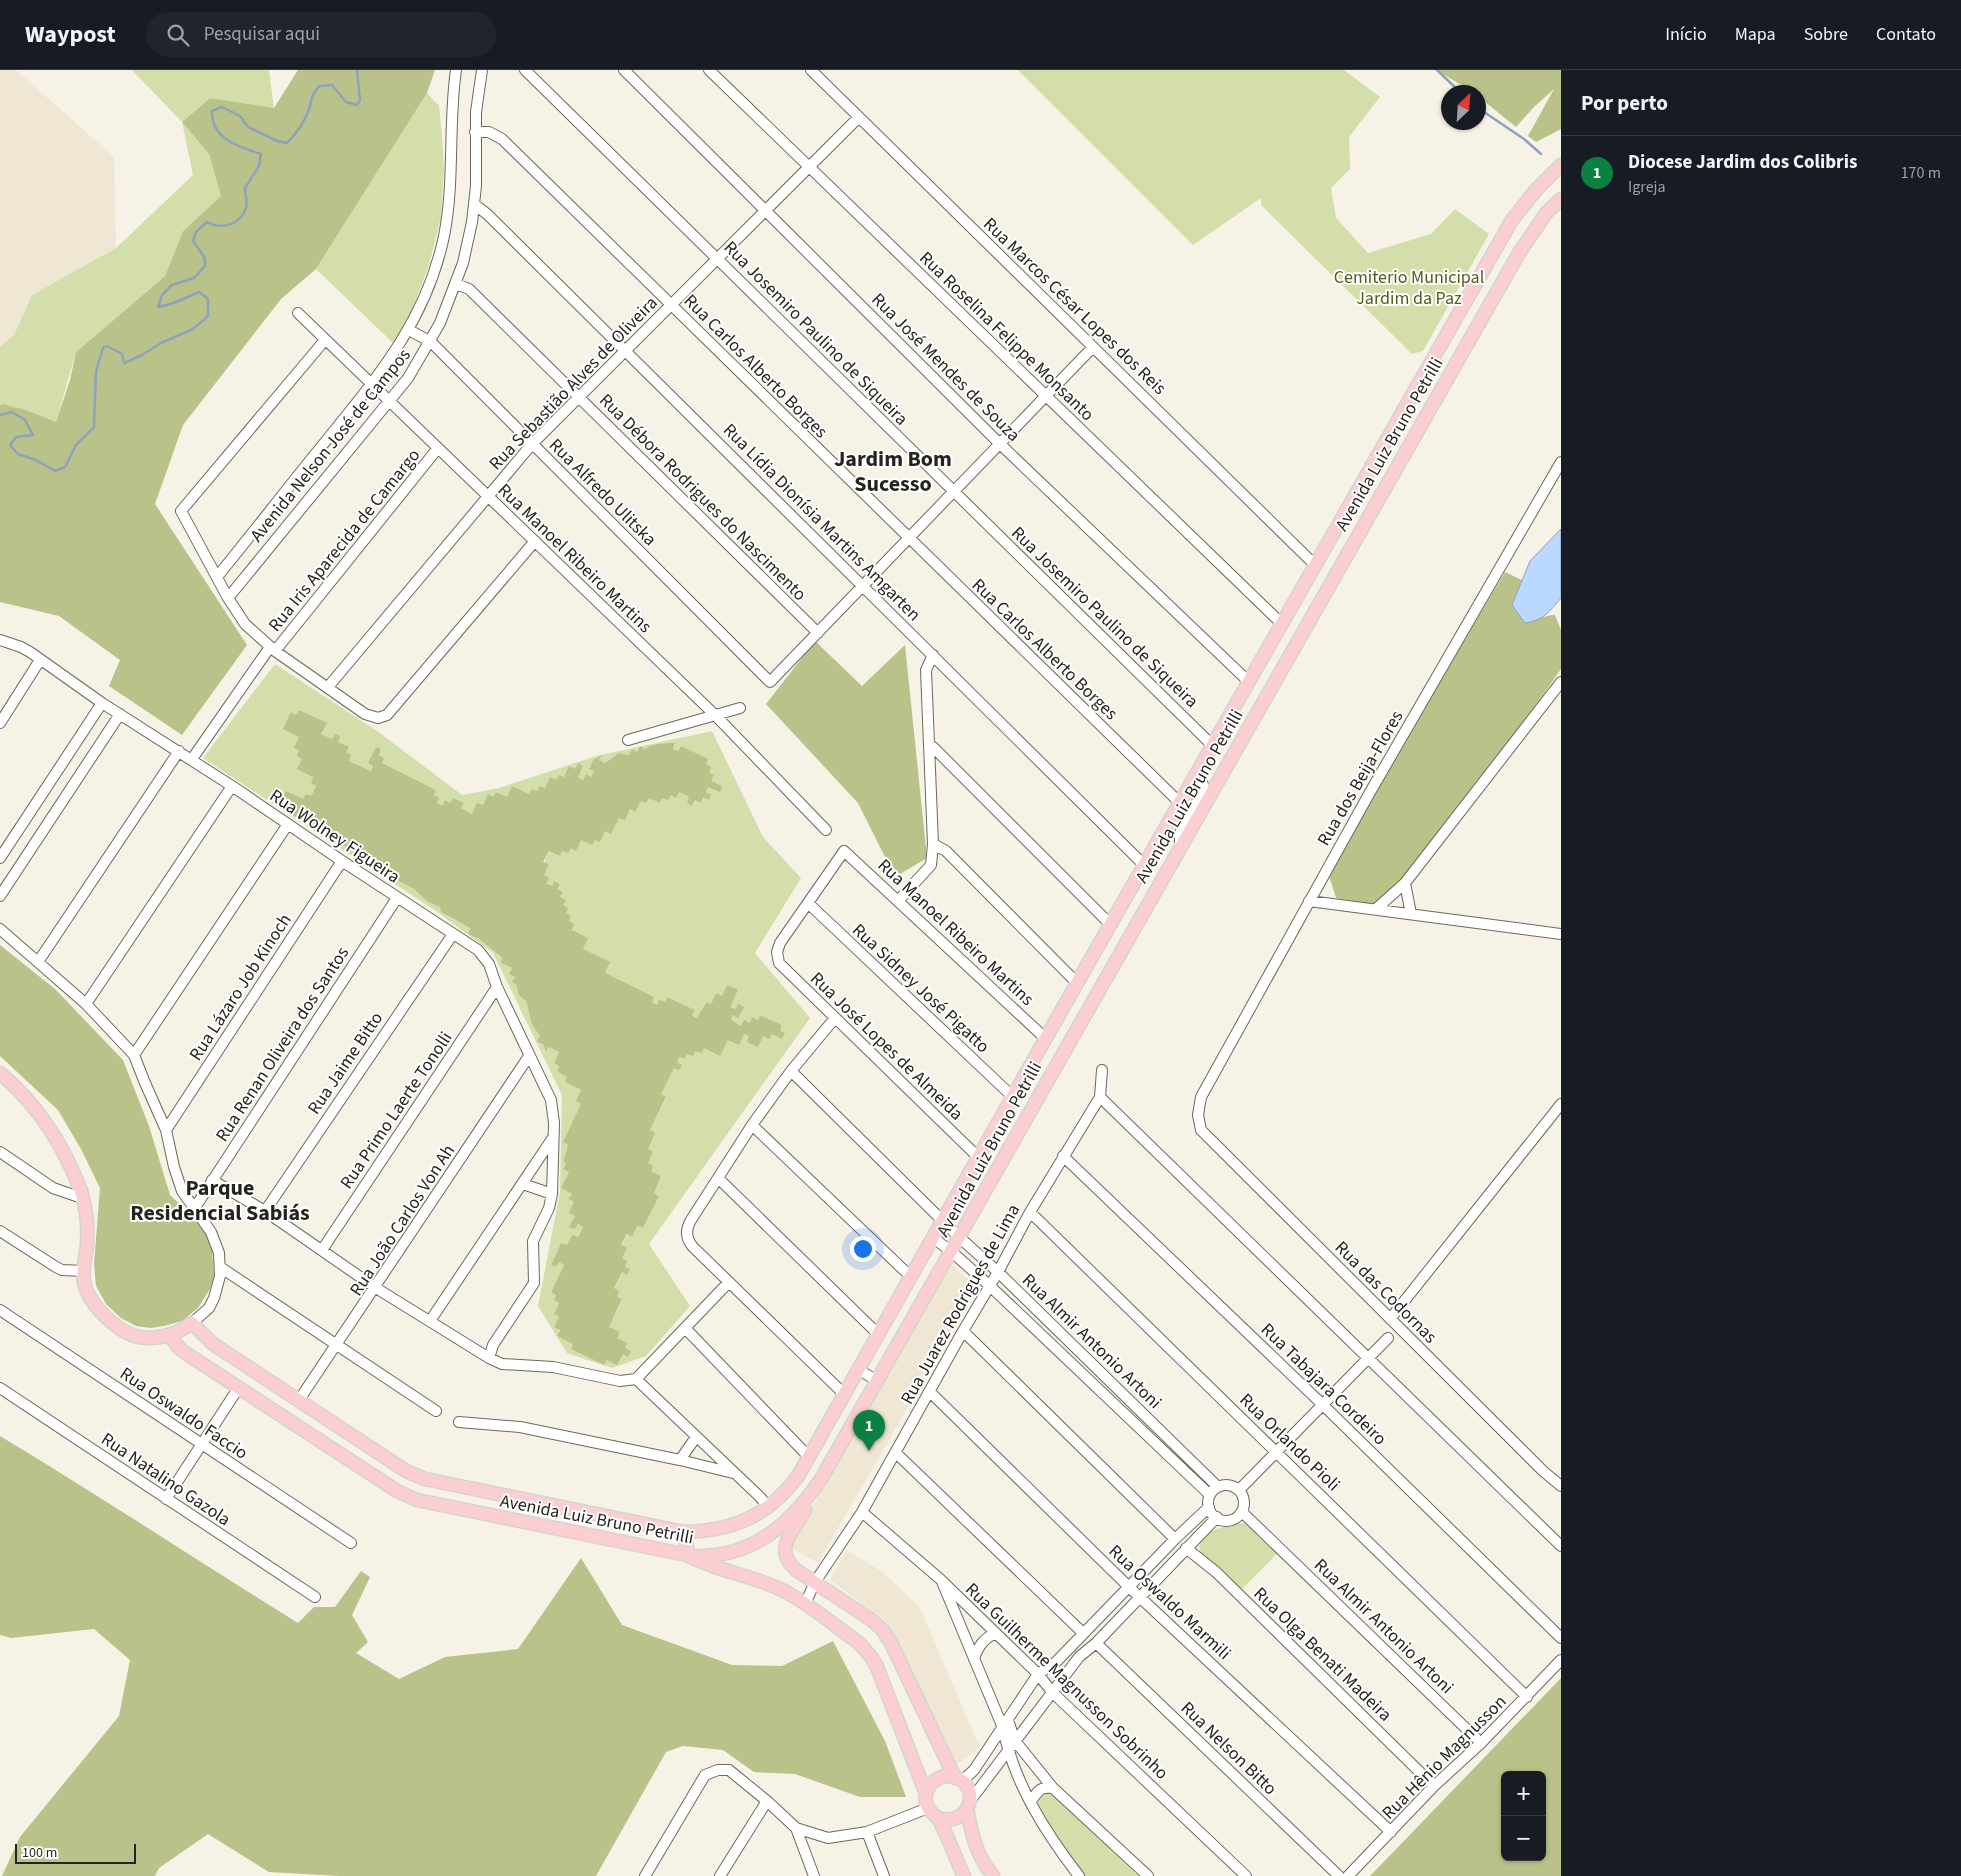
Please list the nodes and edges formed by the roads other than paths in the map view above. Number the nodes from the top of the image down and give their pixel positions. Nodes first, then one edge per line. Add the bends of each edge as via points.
1 (456, 70) edge
2 (482, 70) edge
3 (525, 70) edge
4 (624, 70) edge
5 (709, 70) edge
6 (811, 70) edge
7 (859, 117) junction
8 (476, 132) junction
9 (1561, 165) edge
10 (809, 167) junction
11 (1561, 199) edge
12 (474, 204) junction
13 (765, 210) junction
14 (717, 259) junction
15 (456, 284) junction
16 (671, 305) junction
17 (298, 314) dead end
18 (409, 330) junction
19 (325, 340) junction
20 (431, 342) junction
21 (1093, 347) junction
22 (625, 350) junction
23 (372, 385) junction
24 (1046, 396) junction
25 (579, 397) junction
26 (389, 402) junction
27 (532, 444) junction
28 (1000, 444) junction
29 (438, 448) junction
30 (1561, 462) edge
31 (954, 492) junction
32 (487, 496) junction
33 (908, 539) junction
34 (535, 541) junction
35 (1316, 566) junction
36 (217, 577) junction
37 (863, 586) junction
38 (228, 598) junction
39 (1282, 624) junction
40 (818, 633) junction
41 (0, 640) edge
42 (272, 649) junction
43 (933, 655) junction
44 (40, 660) junction
45 (1249, 682) junction
46 (1561, 682) edge
47 (328, 687) junction
48 (102, 703) junction
49 (740, 708) dead end
50 (120, 714) junction
51 (716, 716) junction
52 (0, 722) edge
53 (628, 740) dead end
54 (929, 746) junction
55 (1212, 746) junction
56 (179, 751) junction
57 (192, 759) junction
58 (1202, 764) junction
59 (1221, 774) junction
60 (1193, 780) junction
61 (232, 786) junction
62 (1180, 803) junction
63 (288, 824) junction
64 (826, 830) dead end
65 (933, 844) junction
66 (1180, 846) junction
67 (0, 858) edge
68 (342, 861) junction
69 (1144, 865) junction
70 (1405, 883) junction
71 (0, 896) edge
72 (396, 898) junction
73 (898, 901) junction
74 (1309, 901) junction
75 (808, 903) junction
76 (1376, 909) junction
77 (1411, 914) junction
78 (1110, 924) junction
79 (0, 929) edge
80 (453, 934) junction
81 (1561, 934) edge
82 (38, 962) junction
83 (1077, 983) junction
84 (497, 987) junction
85 (86, 1004) junction
86 (835, 1018) junction
87 (1045, 1038) junction
88 (134, 1055) junction
89 (529, 1056) junction
90 (1102, 1070) dead end
91 (791, 1071) junction
92 (0, 1073) edge
93 (1012, 1096) junction
94 (1100, 1097) junction
95 (1561, 1104) edge
96 (1198, 1116) joint
97 (752, 1126) junction
98 (166, 1130) junction
99 (553, 1138) junction
100 (0, 1152) edge
101 (1063, 1156) junction
102 (978, 1157) junction
103 (718, 1178) junction
104 (212, 1180) junction
105 (523, 1184) junction
106 (552, 1194) junction
107 (82, 1198) junction
108 (194, 1209) junction
109 (265, 1211) junction
110 (1030, 1212) junction
111 (942, 1219) junction
112 (0, 1231) edge
113 (932, 1237) junction
114 (959, 1237) junction
115 (322, 1250) junction
116 (952, 1252) junction
117 (220, 1267) junction
118 (84, 1271) junction
119 (998, 1272) junction
120 (910, 1276) junction
121 (729, 1282) junction
122 (990, 1286) junction
123 (376, 1288) junction
124 (0, 1310) edge
125 (1390, 1319) junction
126 (430, 1321) junction
127 (192, 1323) junction
128 (685, 1328) junction
129 (963, 1331) junction
130 (878, 1334) junction
131 (169, 1335) junction
132 (1388, 1338) dead end
133 (338, 1344) junction
134 (489, 1358) junction
135 (1368, 1359) junction
136 (250, 1368) junction
137 (858, 1369) junction
138 (636, 1379) junction
139 (877, 1381) junction
140 (0, 1388) edge
141 (239, 1388) junction
142 (930, 1392) junction
143 (844, 1394) junction
144 (302, 1402) junction
145 (1323, 1405) junction
146 (436, 1411) dead end
147 (291, 1422) junction
148 (459, 1422) dead end
149 (696, 1437) junction
150 (202, 1444) junction
151 (1277, 1452) junction
152 (896, 1453) junction
153 (809, 1457) junction
154 (680, 1460) junction
155 (734, 1474) junction
156 (425, 1479) junction
157 (1561, 1486) edge
158 (1218, 1487) junction
159 (1239, 1490) junction
160 (1210, 1495) junction
161 (810, 1496) junction
162 (166, 1499) junction
163 (418, 1500) junction
164 (1209, 1507) junction
165 (768, 1508) junction
166 (862, 1512) junction
167 (1242, 1512) junction
168 (1217, 1518) junction
169 (684, 1532) junction
170 (1175, 1539) junction
171 (351, 1543) dead end
172 (1561, 1546) edge
173 (1186, 1548) junction
174 (690, 1556) junction
175 (940, 1579) junction
176 (815, 1582) junction
177 (1130, 1588) junction
178 (315, 1597) dead end
179 (1141, 1597) junction
180 (805, 1604) junction
181 (995, 1633) junction
182 (1083, 1633) junction
183 (1561, 1638) edge
184 (1096, 1642) junction
185 (974, 1659) junction
186 (1561, 1660) edge
187 (1038, 1674) junction
188 (1052, 1692) junction
189 (1527, 1696) junction
190 (1005, 1724) junction
191 (1015, 1741) junction
192 (1481, 1743) junction
193 (1007, 1750) junction
194 (958, 1779) junction
195 (1434, 1786) junction
196 (1053, 1788) junction
197 (926, 1794) junction
198 (767, 1801) junction
199 (1030, 1802) junction
200 (968, 1805) junction
201 (928, 1808) junction
202 (938, 1818) junction
203 (796, 1828) junction
204 (867, 1832) junction
205 (1391, 1832) junction
206 (645, 1876) edge
207 (720, 1876) edge
208 (814, 1876) edge
209 (884, 1876) edge
210 (964, 1876) edge
211 (993, 1876) edge
212 (1079, 1876) edge
213 (1148, 1876) edge
214 (1246, 1876) edge
215 (1339, 1876) edge
216 (1348, 1876) edge

1 - 18 street, Avenida Nelson José de Campos via 451,111 451,184 445,228 433,276
2 - 8 street, Avenida Nelson José de Campos
3 - 14 street, Rua Josemiro Paulino de Siqueira
4 - 13 street, Rua José Mendes de Souza
5 - 10 street, Rua Roselina Felippe Monsanto
6 - 7 street, Rua Marcos César Lopes dos Reis
7 - 10 street, Rua Sebastião Alves de Oliveira
7 - 21 street, Rua Marcos César Lopes dos Reis
8 - 12 street, Avenida Nelson José de Campos
8 - 16 street, Rua Carlos Alberto Borges via 489,132 502,139
9 - 35 main road, Avenida Luiz Bruno Petrilli via 1512,220
10 - 13 street, Rua Sebastião Alves de Oliveira
10 - 24 street, Rua Roselina Felippe Monsanto
11 - 59 main road, Avenida Luiz Bruno Petrilli via 1547,212 1519,253
12 - 15 street, Avenida Nelson José de Campos via 468,243
12 - 22 street, Rua Lídia Dionísia Martins Amgarten
13 - 14 street, Rua Sebastião Alves de Oliveira
13 - 28 street, Rua José Mendes de Souza
14 - 16 street, Rua Sebastião Alves de Oliveira
14 - 31 street, Rua Josemiro Paulino de Siqueira
15 - 20 street, Avenida Nelson José de Campos
15 - 25 street, Rua Débora Rodrigues do Nascimento via 469,289
16 - 22 street, Rua Sebastião Alves de Oliveira
16 - 33 street, Rua Carlos Alberto Borges
17 - 19 street, Rua Manoel Ribeiro Martins
18 - 20 street, Rua Alfredo Ulitska
18 - 23 street, Avenida Nelson José de Campos
19 - 23 street, Rua Manoel Ribeiro Martins
19 - 36 street via 181,511
20 - 26 street, Avenida Nelson José de Campos
20 - 27 street, Rua Alfredo Ulitska
21 - 24 street
21 - 35 street, Rua Marcos César Lopes dos Reis
22 - 25 street, Rua Sebastião Alves de Oliveira
22 - 37 street, Rua Lídia Dionísia Martins Amgarten
23 - 26 street, Rua Manoel Ribeiro Martins
23 - 36 street, Avenida Nelson José de Campos
24 - 28 street
24 - 39 street, Rua Roselina Felippe Monsanto
25 - 27 street, Rua Sebastião Alves de Oliveira
25 - 40 street, Rua Débora Rodrigues do Nascimento
26 - 29 street, Rua Manoel Ribeiro Martins
26 - 38 street, Avenida Nelson José de Campos
27 - 32 street, Rua Sebastião Alves de Oliveira
27 - 40 street, Rua Alfredo Ulitska via 770,682
28 - 31 street
28 - 45 street, Rua José Mendes de Souza
29 - 32 street, Rua Manoel Ribeiro Martins
29 - 42 street, Rua Iris Aparecida de Camargo
30 - 74 street, Rua dos Beija-Flores
31 - 33 street
31 - 55 street, Rua Josemiro Paulino de Siqueira
32 - 34 street, Rua Manoel Ribeiro Martins
32 - 47 street, Rua Sebastião Alves de Oliveira
33 - 37 street
33 - 62 street, Rua Carlos Alberto Borges
34 - 47 street via 390,714 383,717 365,714
34 - 51 street, Rua Manoel Ribeiro Martins
35 - 39 main road, Avenida Luiz Bruno Petrilli
36 - 38 street
37 - 40 street
37 - 43 street, Rua Lídia Dionísia Martins Amgarten
38 - 42 street via 246,624
39 - 45 main road, Avenida Luiz Bruno Petrilli
41 - 44 street, Rua Wolney Figueira via 21,647
42 - 47 street
42 - 57 street, Rua Iris Aparecida de Camargo
43 - 54 street via 926,670
43 - 69 street, Rua Lídia Dionísia Martins Amgarten
44 - 48 street, Rua Wolney Figueira
44 - 52 street
45 - 55 main road, Avenida Luiz Bruno Petrilli
46 - 70 street
48 - 50 street, Rua Wolney Figueira
48 - 67 street
49 - 51 street
50 - 56 street, Rua Wolney Figueira
50 - 71 street
51 - 53 street
51 - 64 street, Rua Manoel Ribeiro Martins
54 - 65 street
54 - 78 street via 933,746
55 - 58 main road, Avenida Luiz Bruno Petrilli
56 - 57 street, Rua Wolney Figueira
56 - 82 street
57 - 61 street, Rua Wolney Figueira
58 - 59 street via 1202,773 1208,782
58 - 60 main road, Avenida Luiz Bruno Petrilli
59 - 66 main road, Avenida Luiz Bruno Petrilli
60 - 62 main road, Avenida Luiz Bruno Petrilli
60 - 66 street via 1200,781 1204,789 1180,833
61 - 63 street, Rua Wolney Figueira
61 - 85 street
62 - 69 main road, Avenida Luiz Bruno Petrilli
63 - 68 street, Rua Wolney Figueira
63 - 88 street
65 - 73 street via 931,865
65 - 83 street via 946,851
66 - 114 main road, Avenida Luiz Bruno Petrilli
68 - 72 street, Rua Wolney Figueira
68 - 98 street, Rua Lázaro Job Kinoch
69 - 78 main road, Avenida Luiz Bruno Petrilli
70 - 76 street
70 - 77 street
72 - 80 street, Rua Wolney Figueira
72 - 104 street, Rua Renan Oliveira dos Santos
73 - 75 street, Rua Manoel Ribeiro Martins via 844,851
73 - 87 street, Rua Manoel Ribeiro Martins
74 - 76 street
74 - 96 street, Rua dos Beija-Flores via 1201,1097
75 - 86 street, Rua José Lopes de Almeida via 780,943 777,956 779,963
75 - 93 street, Rua Sidney José Pigatto
76 - 77 street
77 - 81 street
78 - 83 main road, Avenida Luiz Bruno Petrilli
79 - 82 street
80 - 84 street, Rua Wolney Figueira via 478,950 489,964
80 - 109 street, Rua Jaime Bitto
82 - 85 street
83 - 87 main road, Avenida Luiz Bruno Petrilli
84 - 89 street, Rua Wolney Figueira
84 - 115 street, Rua Primo Laerte Tonolli
85 - 88 street
86 - 91 street
86 - 102 street, Rua José Lopes de Almeida
87 - 93 main road, Avenida Luiz Bruno Petrilli
88 - 98 street
89 - 99 street, Rua Wolney Figueira via 553,1108
89 - 123 street, Rua João Carlos Von Ah
90 - 94 street
91 - 97 street
91 - 111 street, Rua Almir Antonio Artoni
92 - 107 main road via 24,1095 46,1124 74,1174
93 - 102 main road, Avenida Luiz Bruno Petrilli
94 - 101 street, Rua Juarez Rodrigues de Lima
94 - 135 street
95 - 125 street
96 - 125 street, Rua das Codornas via 1201,1130
97 - 103 street
97 - 120 street
98 - 108 street via 182,1191
99 - 105 street
99 - 106 street, Rua Wolney Figueira
100 - 107 street via 53,1188
101 - 110 street, Rua Juarez Rodrigues de Lima
101 - 145 street, Rua Tabajara Cordeiro
102 - 111 main road, Avenida Luiz Bruno Petrilli
103 - 121 street via 689,1224 687,1236 693,1247
103 - 130 street
104 - 108 street, Rua Renan Oliveira dos Santos
104 - 109 street
105 - 106 street
105 - 126 street
106 - 134 street, Rua Wolney Figueira via 550,1208 533,1242 534,1283 493,1345
107 - 118 main road via 87,1230
108 - 117 street via 216,1242
109 - 115 street
110 - 119 street, Rua Juarez Rodrigues de Lima
110 - 151 street, Rua Orlando Pioli
111 - 113 main road, Avenida Luiz Bruno Petrilli
111 - 114 street, Rua Almir Antonio Artoni
112 - 118 street via 62,1270
113 - 116 street, Rua Almir Antonio Artoni
113 - 120 main road, Avenida Luiz Bruno Petrilli
114 - 116 main road, Avenida Luiz Bruno Petrilli
114 - 119 street, Rua Almir Antonio Artoni
115 - 123 street
116 - 122 street, Rua Almir Antonio Artoni
116 - 139 main road, Avenida Luiz Bruno Petrilli
117 - 127 street via 214,1298
117 - 133 street
118 - 131 main road via 84,1284 92,1301 112,1321 134,1336
119 - 122 street, Rua Juarez Rodrigues de Lima
119 - 158 street, Rua Almir Antonio Artoni
120 - 130 main road, Avenida Luiz Bruno Petrilli
121 - 128 street
121 - 143 street
122 - 129 street, Rua Juarez Rodrigues de Lima
122 - 160 street, Rua Almir Antonio Artoni
123 - 126 street
123 - 133 street, Rua João Carlos Von Ah
124 - 150 street, Rua Oswaldo Faccio
125 - 157 street, Rua das Codornas
126 - 134 street
127 - 131 main road
127 - 136 main road, Avenida Luiz Bruno Petrilli via 213,1344
128 - 138 street
128 - 153 street
129 - 142 street, Rua Juarez Rodrigues de Lima
129 - 170 street
130 - 137 main road, Avenida Luiz Bruno Petrilli
131 - 141 main road, Avenida Luiz Bruno Petrilli via 180,1348
132 - 135 street
133 - 144 street, Rua João Carlos Von Ah
133 - 146 street
134 - 138 street via 502,1364 553,1367 620,1381
135 - 145 street
135 - 172 street
136 - 141 main road
136 - 144 main road, Avenida Luiz Bruno Petrilli
137 - 139 street
137 - 143 main road, Avenida Luiz Bruno Petrilli
138 - 149 street
139 - 161 main road, Avenida Luiz Bruno Petrilli
140 - 162 street, Rua Natalino Gazola
141 - 147 main road, Avenida Luiz Bruno Petrilli
141 - 150 street
142 - 152 street, Rua Juarez Rodrigues de Lima
142 - 177 street, Rua Oswaldo Marmili
143 - 153 main road, Avenida Luiz Bruno Petrilli
144 - 147 main road via 301,1413
144 - 156 main road, Avenida Luiz Bruno Petrilli via 406,1472
145 - 151 street
145 - 183 street, Rua Tabajara Cordeiro
147 - 163 main road, Avenida Luiz Bruno Petrilli via 397,1491
148 - 154 street via 520,1427
149 - 154 street
149 - 155 street
150 - 162 street
150 - 171 street, Rua Oswaldo Faccio
151 - 159 street
151 - 189 street, Rua Orlando Pioli
152 - 166 street, Rua Juarez Rodrigues de Lima
152 - 182 street
153 - 165 main road, Avenida Luiz Bruno Petrilli via 786,1492
154 - 155 street
155 - 165 street
156 - 163 main road
156 - 169 main road, Avenida Luiz Bruno Petrilli
158 - 159 street via 1229,1485
158 - 160 street
159 - 167 street via 1244,1500
160 - 164 street
161 - 174 main road, Avenida Luiz Bruno Petrilli via 777,1530 759,1542 719,1555
161 - 176 main road via 785,1548 791,1566
162 - 178 street, Rua Natalino Gazola
163 - 174 main road, Avenida Luiz Bruno Petrilli
164 - 168 street
164 - 170 street
165 - 169 main road, Avenida Luiz Bruno Petrilli via 719,1528
166 - 175 street, Rua Guilherme Magnusson Sobrinho
166 - 176 street, Rua Juarez Rodrigues de Lima
167 - 168 street via 1233,1519
167 - 192 street, Rua Almir Antonio Artoni
168 - 173 street
169 - 174 main road
170 - 177 street
173 - 179 street
173 - 195 street, Rua Olga Benati Madeira via 1216,1572
174 - 180 main road via 785,1592
175 - 181 street, Rua Guilherme Magnusson Sobrinho
175 - 185 street
176 - 180 street, Rua Juarez Rodrigues de Lima
176 - 194 main road via 881,1628
177 - 179 street, Rua Oswaldo Marmili
177 - 182 street
179 - 184 street
179 - 205 street, Rua Oswaldo Marmili
180 - 197 main road via 859,1643 872,1658
181 - 185 street via 980,1644
181 - 187 street, Rua Guilherme Magnusson Sobrinho
182 - 187 street via 1056,1662
184 - 188 street
184 - 215 street, Rua Nelson Bitto
185 - 190 street
186 - 189 street, Rua Hênio Magnusson
187 - 188 street, Rua Guilherme Magnusson Sobrinho
187 - 190 street
188 - 191 street
188 - 214 street, Rua Guilherme Magnusson Sobrinho
189 - 192 street, Rua Hênio Magnusson
190 - 191 street
190 - 193 street
190 - 194 street via 974,1770
191 - 193 street
191 - 196 street
192 - 195 street, Rua Hênio Magnusson
193 - 199 street
193 - 200 street
194 - 197 main road via 948,1776 934,1781
194 - 200 main road via 967,1787
195 - 205 street, Rua Hênio Magnusson
196 - 199 street via 1039,1790
196 - 213 street
197 - 201 main road
198 - 203 street
198 - 206 street via 728,1770 705,1774
198 - 207 street
199 - 212 street via 1058,1849
200 - 202 main road via 958,1818
200 - 211 main road via 973,1842
201 - 202 main road
201 - 204 street
202 - 210 main road
203 - 204 street via 828,1838
203 - 208 street
204 - 209 street
205 - 216 street, Rua Hênio Magnusson

